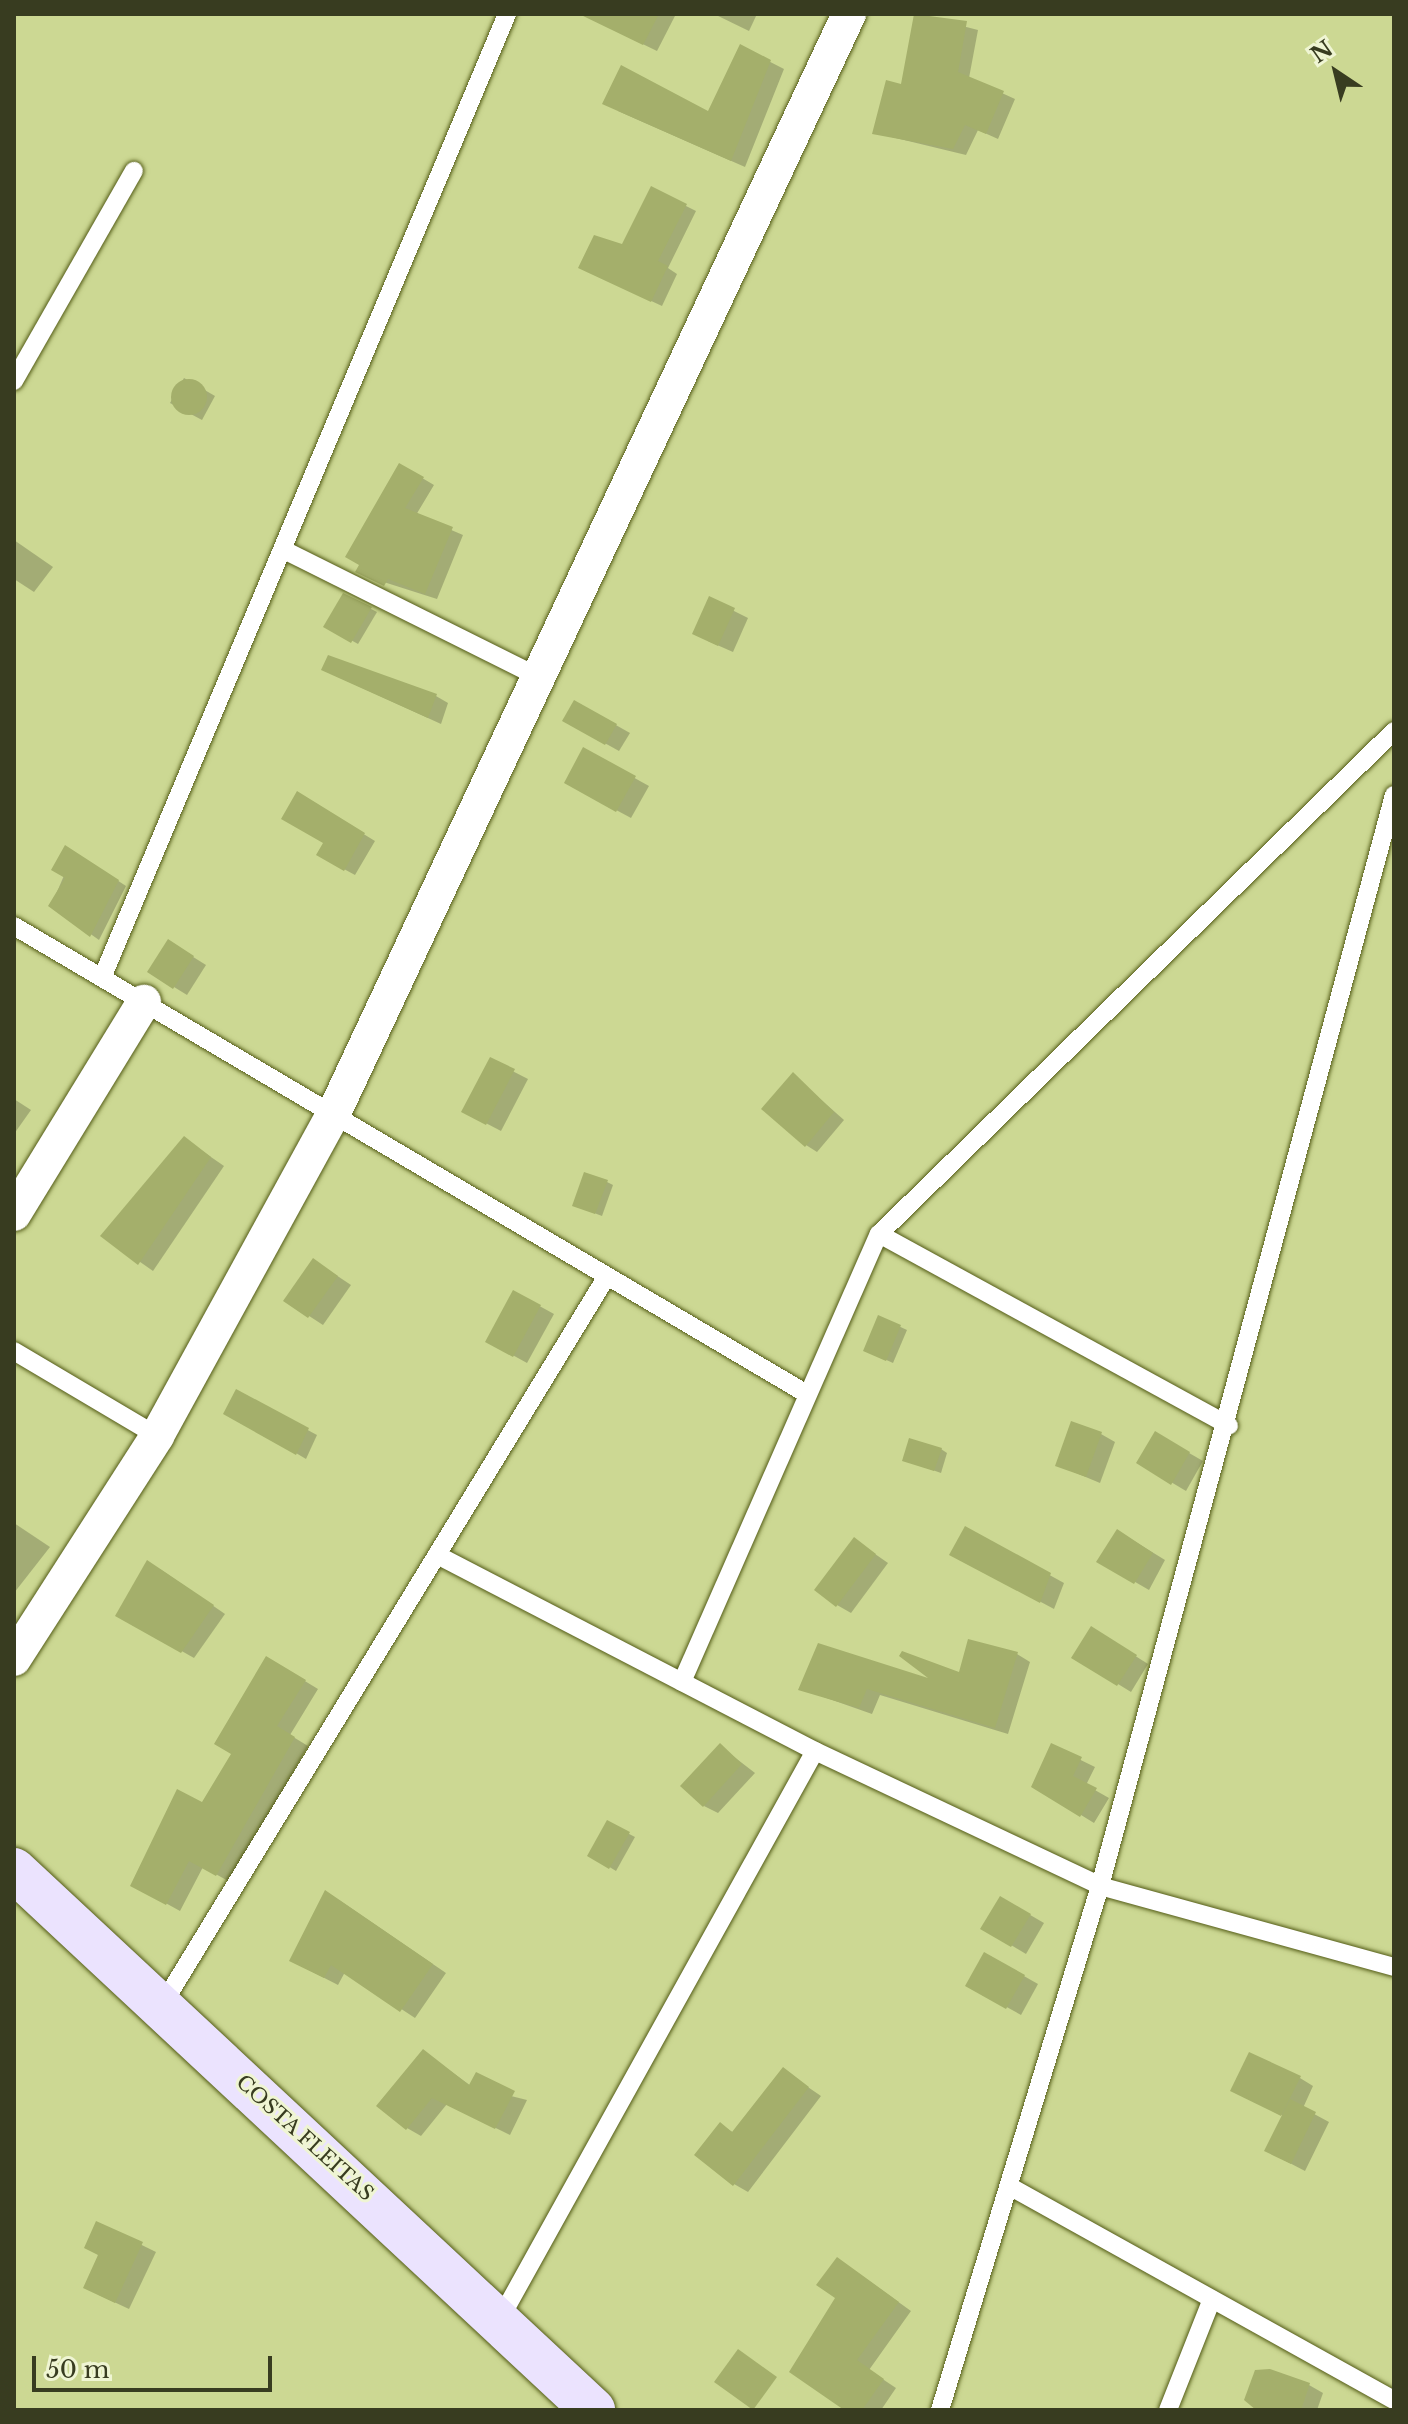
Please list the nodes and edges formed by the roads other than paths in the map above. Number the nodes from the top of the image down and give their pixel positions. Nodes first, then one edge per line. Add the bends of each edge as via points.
1 (507, 14) edge
2 (849, 14) edge
3 (134, 171) dead end
4 (14, 381) edge
5 (286, 551) junction
6 (543, 679) junction
7 (1394, 731) edge
8 (1394, 795) edge
9 (14, 926) edge
10 (102, 978) junction
11 (144, 1002) junction
12 (333, 1115) junction
13 (14, 1214) edge
14 (879, 1234) junction
15 (607, 1276) junction
16 (14, 1351) edge
17 (807, 1394) junction
18 (1229, 1426) junction
19 (157, 1436) junction
20 (437, 1555) junction
21 (14, 1659) edge
22 (682, 1682) junction
23 (815, 1751) junction
24 (14, 1870) edge
25 (1100, 1886) junction
26 (1394, 1967) edge
27 (161, 2007) junction
28 (1009, 2186) junction
29 (1212, 2299) junction
30 (500, 2319) junction
31 (1394, 2400) edge
32 (593, 2410) edge
33 (940, 2410) edge
34 (1168, 2410) edge

1 - 5 lane
2 - 6 street
3 - 4 lane
5 - 6 lane
5 - 10 lane
6 - 12 street
7 - 14 lane
8 - 18 lane
9 - 10 lane
10 - 11 lane
11 - 12 lane
11 - 13 street
12 - 15 lane
12 - 19 street
14 - 17 lane
14 - 18 lane
15 - 17 lane
15 - 20 lane
16 - 19 lane
17 - 22 lane
18 - 25 lane
19 - 21 street
20 - 22 lane
20 - 27 lane
22 - 23 lane
23 - 25 lane
23 - 30 lane
24 - 27 main road, COSTA FLEITAS
25 - 26 lane
25 - 28 lane
27 - 30 main road, COSTA FLEITAS
28 - 29 lane
28 - 33 lane
29 - 31 lane
29 - 34 lane
30 - 32 main road, COSTA FLEITAS

